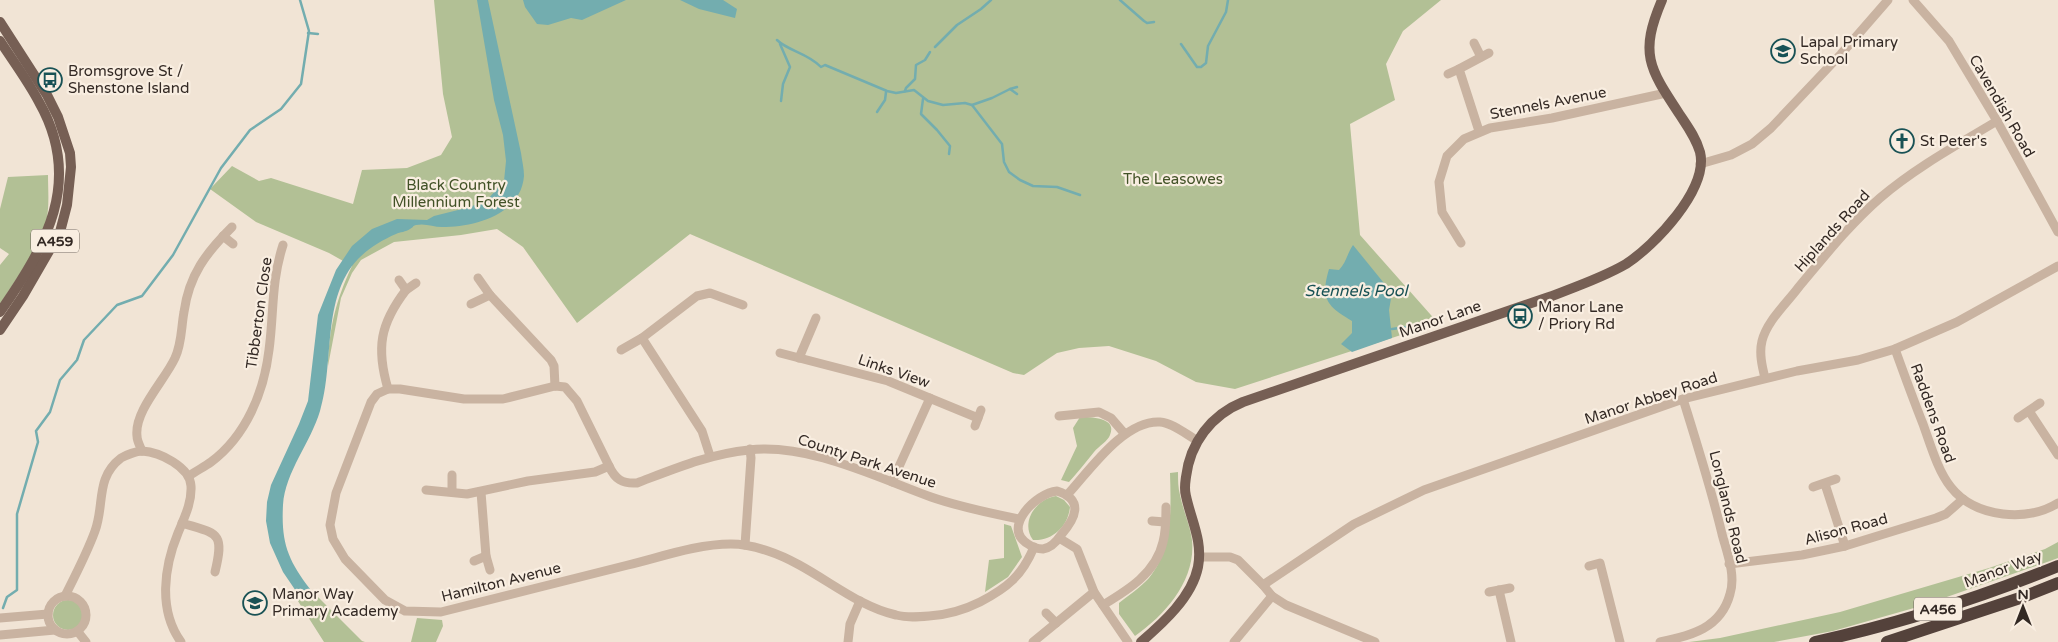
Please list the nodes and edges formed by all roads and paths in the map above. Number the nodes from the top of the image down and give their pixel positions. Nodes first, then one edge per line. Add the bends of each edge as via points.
1 (1662, 0) edge
2 (1888, 0) edge
3 (1913, 0) edge
4 (0, 22) edge
5 (0, 41) edge
6 (1474, 43) dead end
7 (1459, 69) junction
8 (1448, 74) dead end
9 (1666, 94) junction
10 (1997, 121) junction
11 (1479, 131) junction
12 (1700, 164) junction
13 (232, 227) dead end
14 (2058, 232) edge
15 (223, 236) junction
16 (1461, 242) dead end
17 (233, 244) dead end
18 (283, 245) dead end
19 (2058, 266) edge
20 (478, 278) dead end
21 (398, 280) dead end
22 (416, 283) dead end
23 (406, 290) junction
24 (490, 295) junction
25 (471, 304) dead end
26 (743, 305) dead end
27 (0, 312) edge
28 (816, 318) dead end
29 (0, 330) edge
30 (642, 338) junction
31 (1894, 349) junction
32 (621, 350) dead end
33 (780, 353) dead end
34 (799, 358) junction
35 (1765, 378) junction
36 (555, 386) junction
37 (388, 389) junction
38 (930, 398) junction
39 (1683, 399) junction
40 (2040, 404) dead end
41 (2029, 411) junction
42 (1059, 416) dead end
43 (978, 418) dead end
44 (2018, 418) dead end
45 (1124, 433) junction
46 (1198, 441) junction
47 (750, 449) junction
48 (142, 451) junction
49 (2058, 455) edge
50 (710, 456) junction
51 (609, 466) junction
52 (452, 475) dead end
53 (189, 476) junction
54 (1836, 479) dead end
55 (892, 482) junction
56 (1825, 484) junction
57 (1813, 487) dead end
58 (426, 490) dead end
59 (452, 492) junction
60 (481, 492) junction
61 (1068, 494) junction
62 (1963, 499) junction
63 (2058, 503) edge
64 (1166, 507) dead end
65 (1019, 519) junction
66 (1152, 521) dead end
67 (1165, 522) junction
68 (182, 523) junction
69 (1058, 538) junction
70 (744, 545) junction
71 (1844, 546) junction
72 (1034, 547) junction
73 (486, 556) junction
74 (1199, 557) junction
75 (474, 561) dead end
76 (1729, 564) junction
77 (1589, 566) dead end
78 (2058, 566) edge
79 (490, 570) dead end
80 (215, 572) dead end
81 (2058, 583) edge
82 (1263, 584) junction
83 (1510, 588) dead end
84 (1499, 590) junction
85 (1094, 592) junction
86 (1489, 592) dead end
87 (65, 596) junction
88 (1272, 596) junction
89 (860, 601) junction
90 (1103, 605) junction
91 (1046, 613) dead end
92 (48, 614) junction
93 (0, 618) edge
94 (1056, 623) junction
95 (55, 630) junction
96 (78, 632) junction
97 (0, 635) edge
98 (86, 642) edge
99 (181, 642) edge
100 (848, 642) edge
101 (1033, 642) edge
102 (1128, 642) edge
103 (1141, 642) edge
104 (1234, 642) edge
105 (1375, 642) edge
106 (1511, 642) edge
107 (1620, 642) edge
108 (1660, 642) edge
109 (1815, 642) edge
110 (1887, 642) edge

1 - 9 main road, Manor Lane via 1651,27 1648,54
2 - 12 street via 1771,128 1731,156
3 - 10 street, Cavendish Road via 1948,41
4 - 29 main road, A459 via 58,117 71,167 60,232
5 - 27 main road, A459 via 40,102 50,124 58,152 60,179 56,207 47,233
6 - 7 street via 1485,55
7 - 8 street
7 - 11 street
9 - 11 street, Stennels Avenue
9 - 12 main road, Manor Lane via 1693,134 1700,151
10 - 14 street, Cavendish Road
10 - 35 street, Hiplands Road via 1908,176 1879,198 1838,240 1764,334 1761,359
11 - 16 street, Stennels Avenue via 1464,139 1447,156 1439,182 1442,212
12 - 46 main road, Manor Lane via 1693,189 1675,217 1626,264 1549,297 1230,407 1213,420
13 - 15 street
15 - 17 street
15 - 48 street via 188,286 176,356 143,410 138,425 136,436
18 - 53 street, Tibberton Close via 276,269 268,357 255,406 234,439 212,462
19 - 31 street, Manor Abbey Road via 1957,322
20 - 24 street
21 - 23 street
22 - 23 street
23 - 37 street via 388,315 384,328 382,364
24 - 25 street
24 - 36 street via 551,360
26 - 30 street via 710,293 697,296
28 - 34 street
30 - 32 street
30 - 50 street via 702,432
31 - 35 street, Manor Abbey Road via 1858,360
31 - 62 street, Raddens Road via 1942,475
33 - 34 street, Links View
34 - 38 street, Links View via 888,381
35 - 39 street, Manor Abbey Road
36 - 37 street via 503,399 464,399
36 - 51 street via 565,387 577,400
37 - 70 street, Hamilton Avenue via 377,394 371,402 336,493 330,525 333,539 345,559 385,600 405,610 441,612 688,550 719,544
38 - 43 street, Links View
38 - 55 street
39 - 76 street, Longlands Road
39 - 82 street, Manor Abbey Road via 1424,490 1330,539
40 - 41 street
41 - 44 street
41 - 49 street
42 - 45 street via 1099,412 1111,418
45 - 46 street via 1136,426 1160,422
45 - 61 street
46 - 74 main road, Manor Lane via 1189,459 1184,488 1199,542
47 - 50 street, County Park Avenue
47 - 55 street, County Park Avenue via 783,449 812,455
47 - 70 street
48 - 53 street via 171,461
48 - 87 street via 123,457 104,479 96,528
50 - 51 street, County Park Avenue via 637,483 626,484 614,476
51 - 60 street via 595,472 528,481
52 - 59 street
53 - 68 street via 189,507
54 - 56 street
55 - 65 street, County Park Avenue via 975,510
56 - 57 street
56 - 71 street
58 - 59 street
59 - 60 street
60 - 73 street
61 - 65 street via 1048,492 1027,508
61 - 69 street via 1075,515 1073,522
62 - 63 street, Raddens Road via 1977,508 2014,514 2040,511
62 - 71 street, Alison Road via 1936,518
64 - 67 street
65 - 72 street via 1020,535
66 - 67 street
67 - 90 street via 1164,541 1148,571
68 - 80 street via 218,537 220,546
68 - 99 street via 172,548 166,585 166,606
69 - 72 street via 1050,546
69 - 85 street via 1077,549
70 - 89 street, Hamilton Avenue via 804,566
71 - 76 street, Alison Road
72 - 89 street, Hamilton Avenue via 1027,564 1015,579 956,612 898,616
73 - 75 street
73 - 79 street
74 - 82 street via 1238,560
74 - 103 main road, Manor Lane via 1188,592
76 - 108 street, Longlands Road via 1731,593 1716,619 1703,630 1684,638
77 - 107 street via 1604,562
78 - 109 highway, Manor Way / A456 via 1946,607
81 - 110 highway, A456 via 2023,598
82 - 88 street
83 - 84 street
84 - 86 street
84 - 106 street
85 - 90 street
85 - 94 street
87 - 92 street via 52,603
87 - 96 street via 76,598 86,611 86,622
88 - 104 street
88 - 105 street via 1286,605
89 - 100 street via 850,624
90 - 102 street
91 - 94 street
92 - 93 street
92 - 95 street via 49,623
94 - 101 street
95 - 96 street via 64,634
95 - 97 street
96 - 98 street

